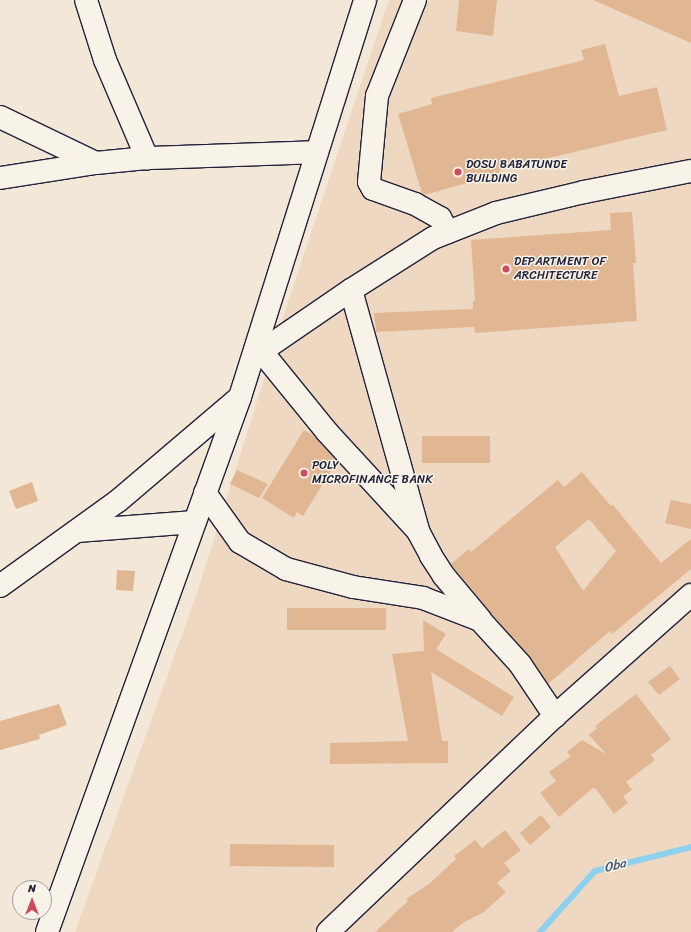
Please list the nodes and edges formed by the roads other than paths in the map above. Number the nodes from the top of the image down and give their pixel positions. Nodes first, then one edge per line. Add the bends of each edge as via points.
1 (86, 0) edge
2 (365, 0) edge
3 (416, 0) edge
4 (0, 117) edge
5 (317, 152) junction
6 (147, 158) junction
7 (96, 163) junction
8 (691, 171) edge
9 (5, 173) edge
10 (448, 232) junction
11 (351, 290) junction
12 (258, 355) junction
13 (240, 397) junction
14 (205, 493) junction
15 (195, 522) junction
16 (77, 531) junction
17 (419, 533) junction
18 (0, 586) edge
19 (691, 595) edge
20 (480, 620) junction
21 (555, 716) junction
22 (47, 932) edge
23 (328, 932) edge

1 - 6 street via 105,60
2 - 5 street
3 - 10 street via 377,96 369,182 373,189 415,204 440,218
4 - 7 street
5 - 6 street
5 - 12 street
6 - 7 street
7 - 9 street
8 - 10 street via 584,192 496,213
10 - 11 street via 433,238
11 - 12 street
11 - 17 street
12 - 13 street
12 - 17 street
13 - 14 street
13 - 16 street via 118,501
14 - 15 street
14 - 20 street via 240,542 286,569 354,587 423,598
15 - 16 street
15 - 22 street
16 - 18 street
17 - 20 street via 444,576
19 - 21 street
20 - 21 street via 520,664
21 - 23 street

